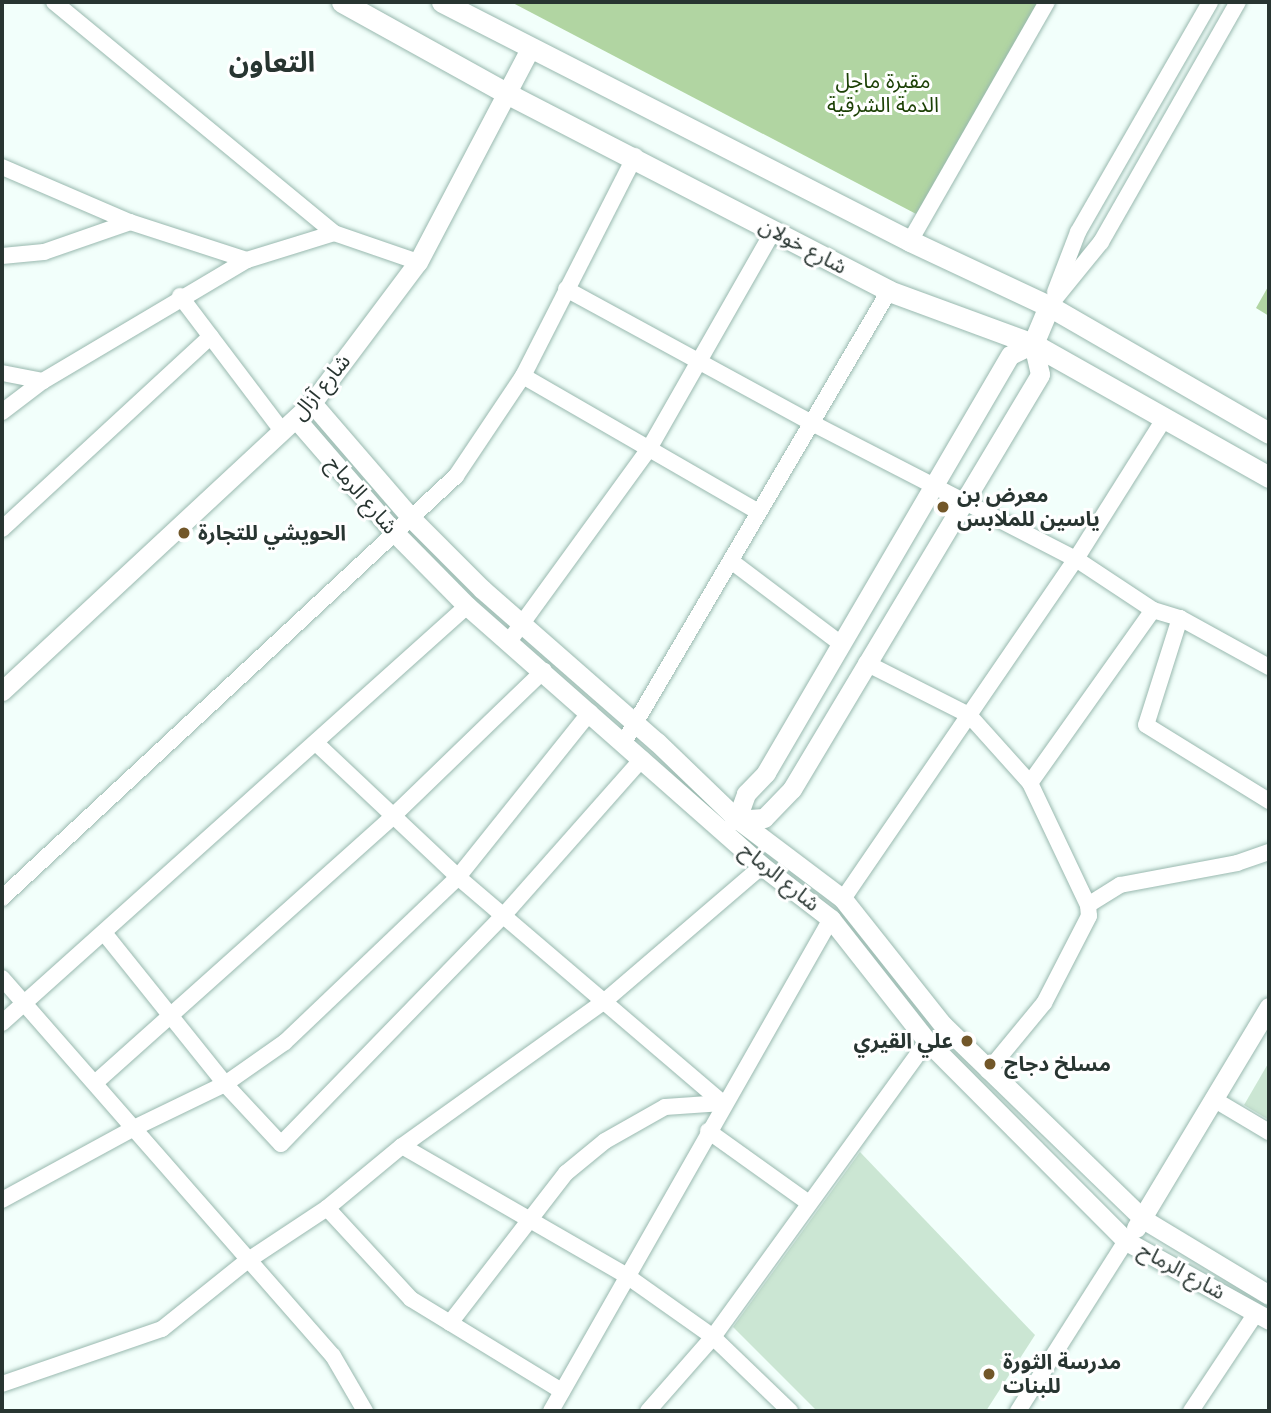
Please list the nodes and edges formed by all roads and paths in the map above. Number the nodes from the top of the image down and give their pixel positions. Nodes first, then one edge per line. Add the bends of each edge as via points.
1 (54, 2) edge
2 (342, 2) edge
3 (442, 2) edge
4 (1047, 2) edge
5 (1210, 2) edge
6 (1238, 2) edge
7 (530, 49) junction
8 (508, 94) junction
9 (635, 156) junction
10 (2, 167) edge
11 (130, 222) junction
12 (773, 231) junction
13 (334, 233) junction
14 (910, 241) junction
15 (2, 256) edge
16 (247, 260) junction
17 (418, 261) junction
18 (566, 289) junction
19 (889, 291) junction
20 (180, 296) junction
21 (1049, 306) junction
22 (211, 336) junction
23 (1033, 344) junction
24 (700, 361) junction
25 (2, 373) edge
26 (523, 376) junction
27 (43, 381) junction
28 (312, 404) junction
29 (2, 412) edge
30 (1164, 419) junction
31 (812, 423) junction
32 (289, 425) junction
33 (1269, 433) edge
34 (650, 447) junction
35 (1269, 477) edge
36 (935, 485) junction
37 (964, 499) junction
38 (759, 512) junction
39 (412, 519) junction
40 (2, 529) edge
41 (393, 531) junction
42 (1076, 559) junction
43 (731, 561) junction
44 (467, 606) junction
45 (1153, 610) junction
46 (1180, 618) junction
47 (525, 623) junction
48 (510, 640) junction
49 (840, 643) junction
50 (866, 663) junction
51 (1269, 667) edge
52 (544, 670) junction
53 (3, 688) edge
54 (590, 712) junction
55 (969, 715) junction
56 (635, 723) junction
57 (624, 742) junction
58 (316, 743) junction
59 (642, 759) junction
60 (1030, 783) junction
61 (1269, 801) edge
62 (392, 817) junction
63 (728, 822) junction
64 (1269, 852) edge
65 (762, 866) junction
66 (458, 877) junction
67 (2, 898) edge
68 (843, 899) junction
69 (1088, 905) junction
70 (503, 916) junction
71 (831, 919) junction
72 (106, 934) junction
73 (2, 978) edge
74 (607, 999) junction
75 (26, 1002) junction
76 (1269, 1007) edge
77 (173, 1013) junction
78 (2, 1024) edge
79 (927, 1041) junction
80 (988, 1071) junction
81 (95, 1083) junction
82 (225, 1084) junction
83 (1215, 1100) junction
84 (723, 1103) junction
85 (134, 1128) junction
86 (708, 1131) junction
87 (1269, 1132) edge
88 (402, 1146) junction
89 (2, 1200) edge
90 (809, 1203) junction
91 (327, 1208) junction
92 (529, 1219) junction
93 (1143, 1219) junction
94 (1126, 1241) junction
95 (247, 1261) junction
96 (627, 1276) junction
97 (1269, 1295) edge
98 (1263, 1317) edge
99 (450, 1323) junction
100 (713, 1337) junction
101 (2, 1384) edge
102 (562, 1391) junction
103 (1024, 1409) edge
104 (365, 1411) edge
105 (551, 1411) edge
106 (648, 1411) edge
107 (790, 1411) edge
108 (1191, 1411) edge

1 - 13 street
2 - 8 main road, شارع خولان
3 - 7 main road
4 - 14 street
5 - 21 street via 1078,232
6 - 21 street via 1101,242
7 - 8 street, شارع آزال
7 - 14 main road
8 - 9 main road, شارع خولان
8 - 17 street, شارع آزال
9 - 12 main road, شارع خولان
9 - 18 street
10 - 11 street
11 - 15 street via 44,252
11 - 16 street
12 - 19 main road, شارع خولان
12 - 24 street
13 - 16 street
13 - 17 street
14 - 21 main road
16 - 20 street
17 - 28 street, شارع آزال
18 - 24 street
18 - 26 street
19 - 23 main road, شارع خولان
19 - 31 street
20 - 22 street
20 - 27 street
21 - 23 main road
21 - 33 main road
22 - 32 street
22 - 40 street
23 - 30 main road, شارع خولان
23 - 36 street via 1010,355
23 - 37 street via 1040,374
24 - 31 street
24 - 34 street
25 - 27 street
26 - 34 street
26 - 39 street via 456,476
27 - 29 street
28 - 32 street, شارع آزال
28 - 39 street, شارع الرماح
30 - 35 main road, شارع خولان
30 - 42 street
31 - 36 street
31 - 38 street
32 - 41 street, شارع الرماح
32 - 53 street, شارع آزال
34 - 38 street
34 - 47 street
36 - 37 street
36 - 49 street
37 - 42 street
37 - 50 street
38 - 43 street
39 - 41 street
39 - 47 street, شارع الرماح via 482,589
41 - 44 street, شارع الرماح
41 - 67 street
42 - 45 street
42 - 55 street
43 - 49 street
43 - 56 street
44 - 48 street, شارع الرماح
44 - 58 street
45 - 46 street
45 - 60 street
46 - 51 street
46 - 61 street via 1146,725
47 - 48 street
47 - 56 street, شارع الرماح
48 - 52 street, شارع الرماح
49 - 63 street via 766,774 746,793
50 - 55 street
50 - 63 street via 792,789 764,818
52 - 54 street, شارع الرماح
52 - 62 street
54 - 57 street, شارع الرماح
54 - 66 street
55 - 60 street
55 - 68 street
56 - 57 street
56 - 63 street, شارع الرماح
57 - 59 street, شارع الرماح
58 - 62 street
58 - 72 street
59 - 63 street, شارع الرماح
59 - 70 street
60 - 69 street
62 - 66 street
62 - 77 street
63 - 65 street, شارع الرماح
63 - 68 street, شارع الرماح
64 - 69 street via 1237,863 1120,885
65 - 71 street, شارع الرماح
65 - 74 street
66 - 70 street
66 - 82 street via 285,1042
68 - 71 street
68 - 80 street, شارع الرماح via 943,1025
69 - 80 street via 1089,916 1044,1003
70 - 74 street
70 - 82 street via 281,1144
71 - 79 street, شارع الرماح
71 - 84 street
72 - 75 street
72 - 77 street
73 - 75 street
74 - 84 street
74 - 88 street
75 - 78 street
75 - 81 street
76 - 83 street
77 - 81 street
77 - 82 street
79 - 90 street
79 - 94 street, شارع الرماح
80 - 93 street, شارع الرماح
81 - 85 street
82 - 85 street
83 - 87 street
83 - 93 street
84 - 86 street
84 - 92 street via 665,1107 605,1141 566,1173
85 - 89 street
85 - 95 street
86 - 90 street
86 - 96 street
88 - 91 street
88 - 92 street
90 - 100 street
91 - 95 street
91 - 99 street via 411,1299
92 - 96 street
92 - 99 street
93 - 94 street
93 - 97 street, شارع الرماح
94 - 98 street, شارع الرماح
94 - 103 street
95 - 101 street via 162,1329
95 - 104 street via 333,1356
96 - 100 street
96 - 102 street
98 - 108 street
99 - 102 street
100 - 106 street
100 - 107 street
102 - 105 street

